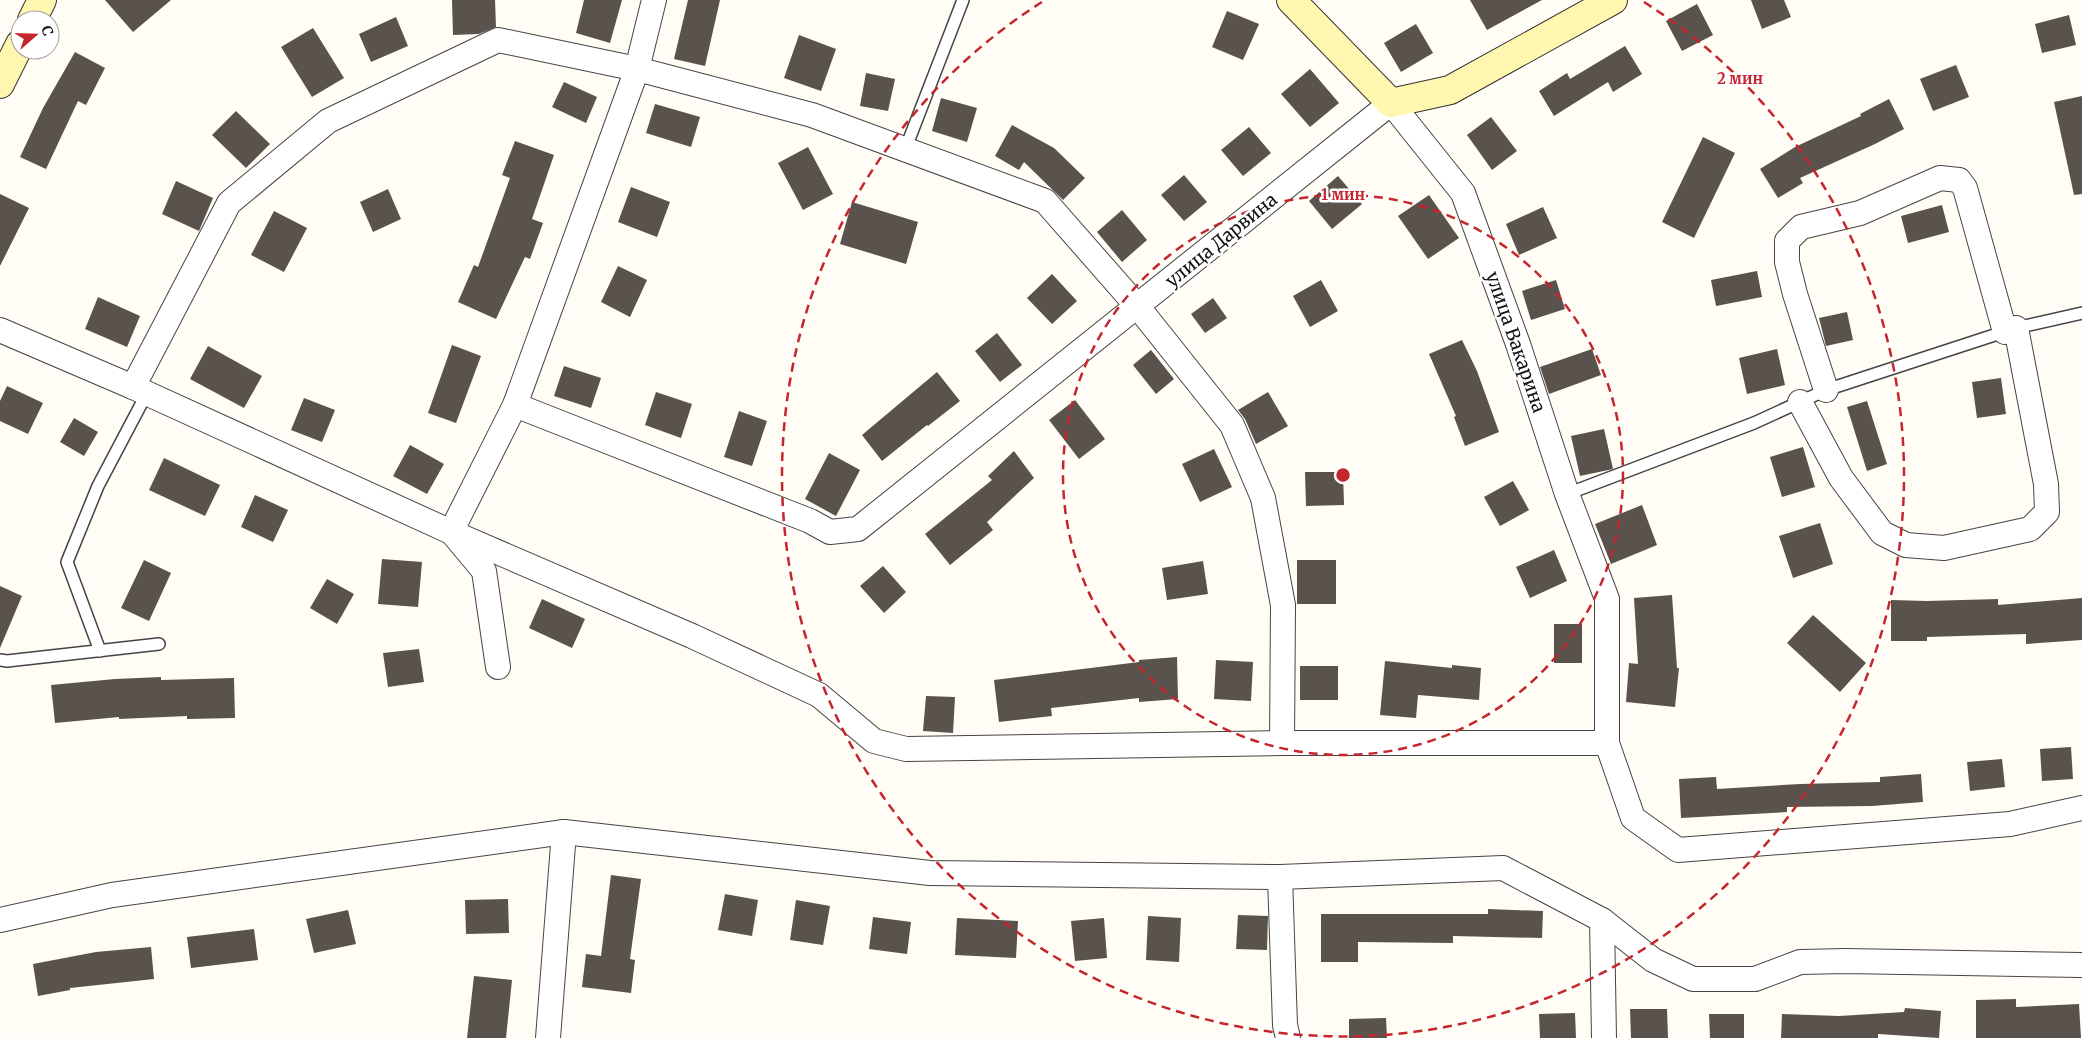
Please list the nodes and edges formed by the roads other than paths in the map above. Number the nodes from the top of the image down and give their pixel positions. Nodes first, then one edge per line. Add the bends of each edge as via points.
1 (654, 0) edge
2 (963, 0) edge
3 (1291, 0) edge
4 (1613, 0) edge
5 (12, 60) edge
6 (637, 69) junction
7 (0, 84) edge
8 (1391, 103) junction
9 (905, 150) junction
10 (1138, 307) junction
11 (2082, 313) edge
12 (0, 330) edge
13 (2011, 330) junction
14 (140, 390) junction
15 (1826, 390) junction
16 (1800, 402) junction
17 (515, 405) junction
18 (1567, 494) junction
19 (451, 532) junction
20 (159, 644) dead end
21 (100, 651) junction
22 (0, 660) edge
23 (498, 667) dead end
24 (1282, 743) junction
25 (1606, 743) junction
26 (2082, 808) edge
27 (564, 832) junction
28 (1280, 877) junction
29 (0, 920) edge
30 (1602, 920) junction
31 (2082, 965) edge
32 (548, 1038) edge
33 (1288, 1038) edge
34 (1604, 1038) edge

1 - 6 street
2 - 9 lane
3 - 8 street, улица Вакарина
4 - 8 street, улица Дарвина via 1450,90
5 - 7 street
6 - 9 street via 812,115
6 - 14 street via 498,40 328,121 229,203
6 - 17 street
8 - 10 street, улица Дарвина
8 - 18 street, улица Вакарина via 1463,193 1518,344
9 - 10 street via 1045,201
10 - 17 street, улица Дарвина via 858,529 830,532 810,521
10 - 24 street via 1232,425 1263,498 1283,605
11 - 13 lane
12 - 14 street
13 - 15 lane
13 - 15 street via 1965,188 1959,180 1940,178 1860,213 1801,227 1787,241 1789,270
13 - 16 street via 2046,484 2047,512 2030,529 1944,548 1906,545 1882,533 1841,478
14 - 19 street
14 - 21 lane via 67,562
15 - 16 lane
16 - 18 lane via 1754,423
17 - 19 street
18 - 25 street, улица Вакарина via 1607,599
19 - 23 street via 484,571
19 - 24 street via 819,694 874,741 906,749
20 - 21 lane
21 - 22 lane
24 - 25 street
25 - 26 street via 1633,818 1678,850 2010,824
27 - 28 street via 930,873
27 - 29 street via 112,895
27 - 32 street
28 - 30 street via 1503,868
28 - 33 street
30 - 31 street via 1653,960 1693,980 1755,978 1800,962
30 - 34 street

